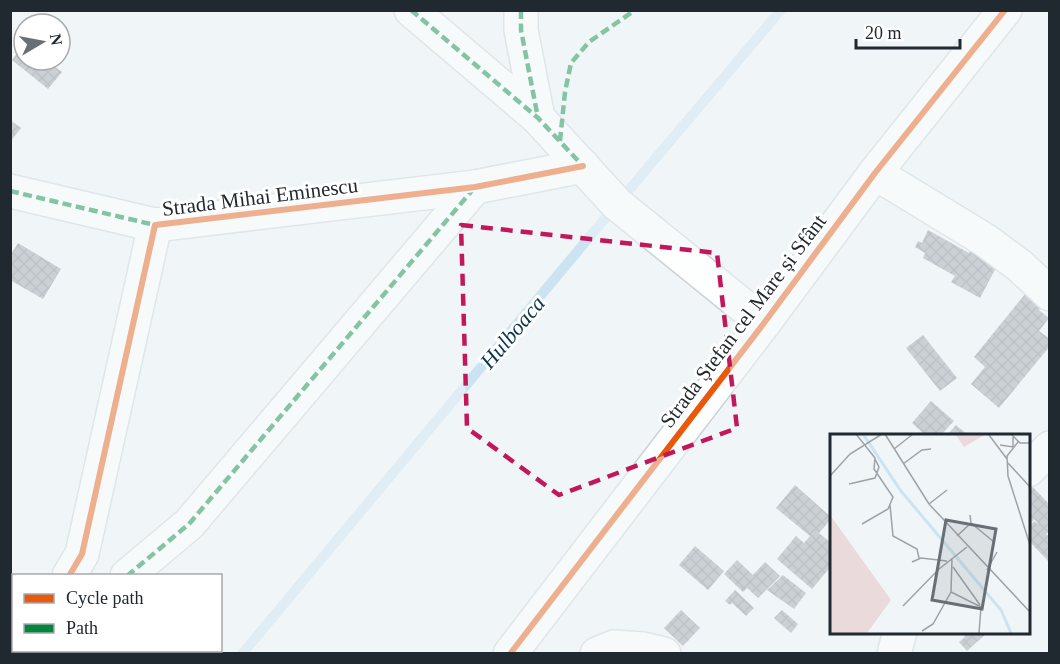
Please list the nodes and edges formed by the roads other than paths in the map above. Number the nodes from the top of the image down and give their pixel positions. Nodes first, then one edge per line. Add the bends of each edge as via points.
1 (411, 10) edge
2 (521, 10) edge
3 (1005, 10) edge
4 (538, 118) junction
5 (583, 166) junction
6 (875, 173) junction
7 (475, 187) junction
8 (10, 191) edge
9 (154, 225) junction
10 (1050, 294) edge
11 (765, 323) junction
12 (1050, 448) edge
13 (1030, 469) edge
14 (70, 574) edge
15 (129, 574) edge
16 (900, 634) edge
17 (523, 650) edge
18 (597, 654) edge
19 (664, 654) edge
20 (894, 654) edge

1 - 4 street
2 - 4 street via 521,30
3 - 6 street, Strada Ștefan cel Mare și Sfânt
4 - 5 street
5 - 7 street, Strada Mihai Eminescu
5 - 11 street via 617,204
6 - 10 street via 985,240
6 - 11 street, Strada Ștefan cel Mare și Sfânt
7 - 9 street, Strada Mihai Eminescu
7 - 15 street via 189,524
8 - 9 street, Strada Mihai Eminescu
9 - 14 street, Strada Mihai Eminescu via 82,554
11 - 17 street, Strada Ștefan cel Mare și Sfânt
12 - 13 street
16 - 20 street
18 - 19 street via 615,647

